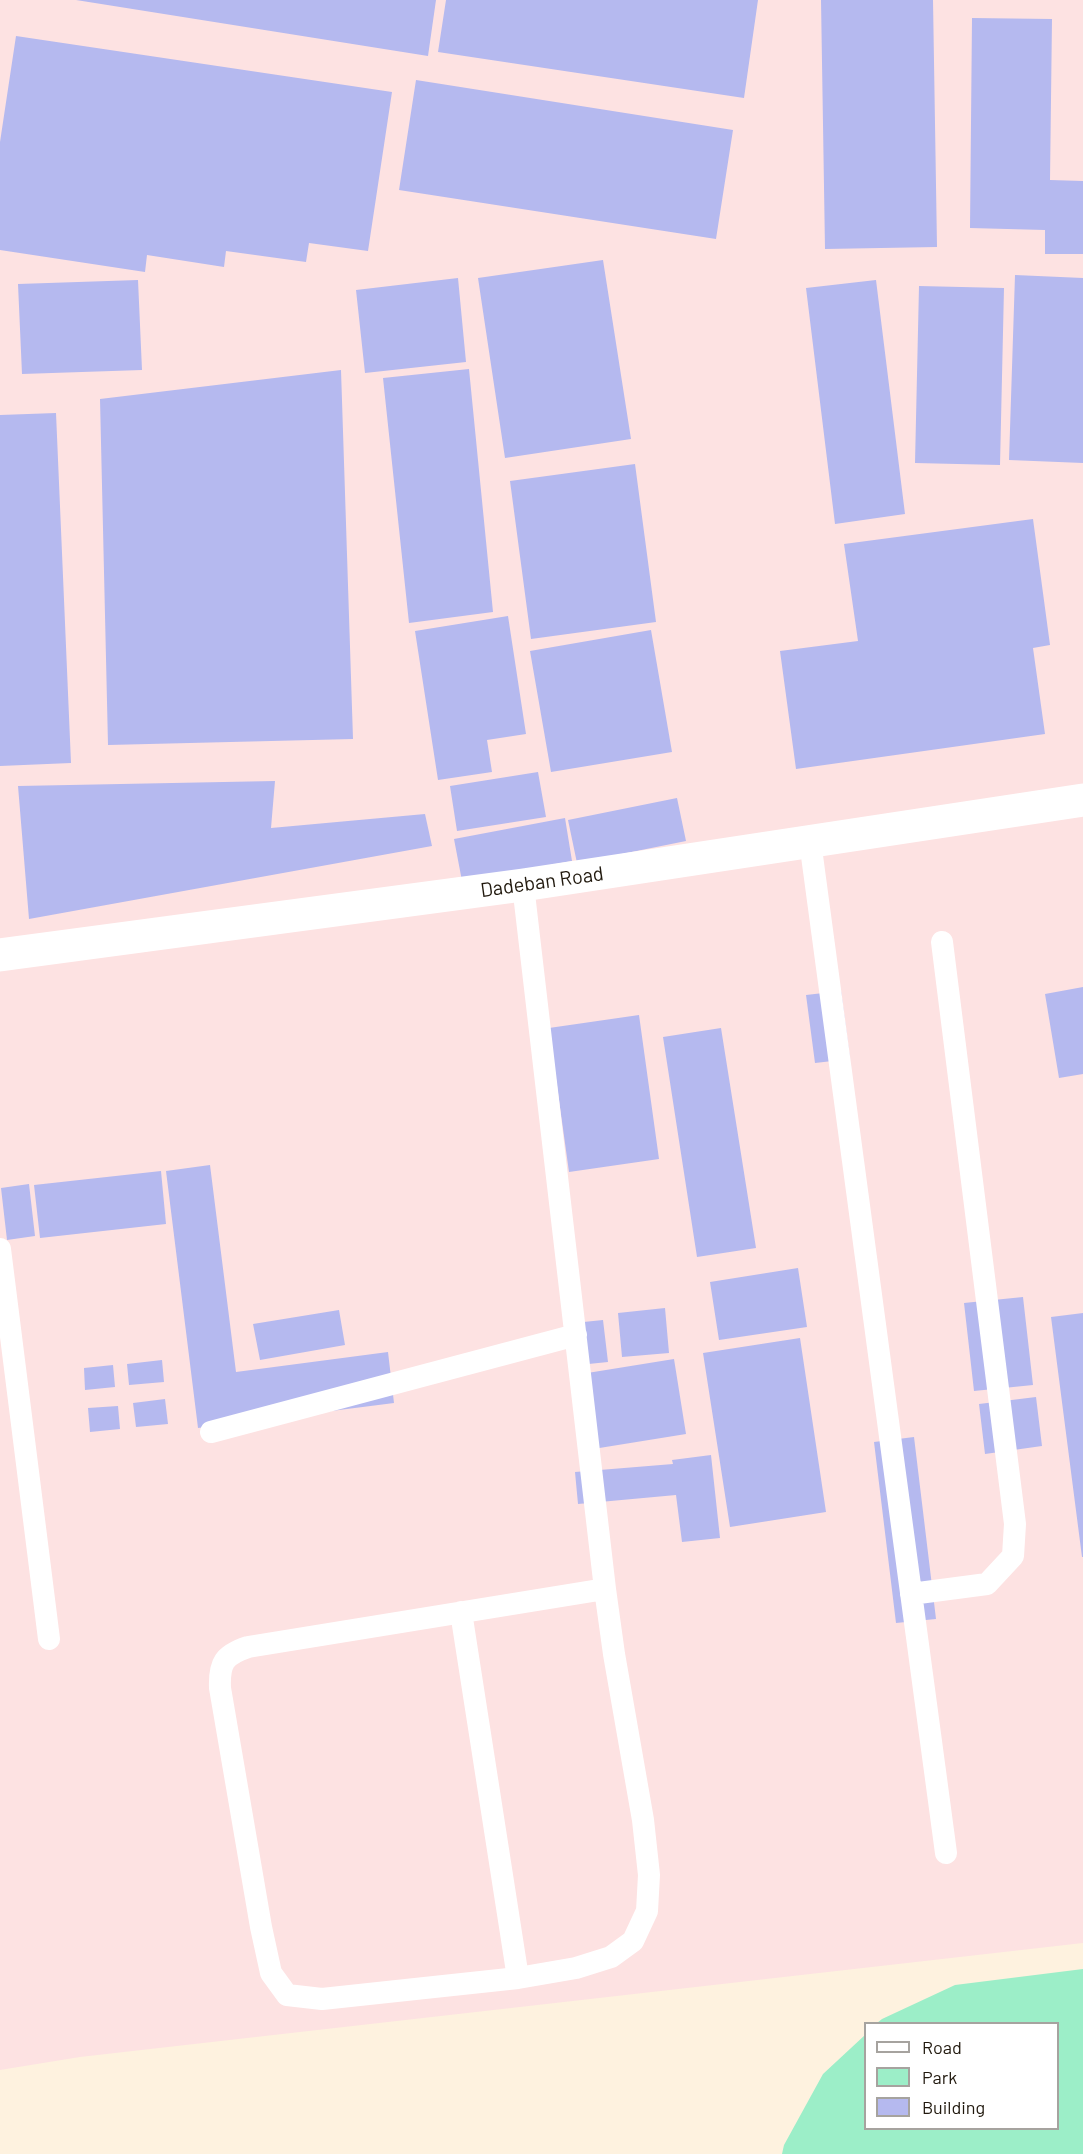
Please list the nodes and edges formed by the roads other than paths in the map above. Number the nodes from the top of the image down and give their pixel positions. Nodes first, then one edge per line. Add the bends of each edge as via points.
1 (1083, 800) edge
2 (810, 841) junction
3 (524, 885) junction
4 (942, 942) dead end
5 (0, 956) edge
6 (0, 1249) edge
7 (576, 1335) junction
8 (211, 1432) dead end
9 (605, 1589) junction
10 (911, 1594) junction
11 (461, 1612) junction
12 (49, 1639) dead end
13 (946, 1853) dead end
14 (518, 1978) junction

1 - 2 street, Dadeban Road
2 - 3 street, Dadeban Road
2 - 10 lane
3 - 5 street, Dadeban Road
3 - 7 lane
4 - 10 lane via 1015,1524 1013,1556 987,1584
6 - 12 lane
7 - 8 lane
7 - 9 lane
9 - 11 lane
9 - 14 lane via 644,1820 649,1875 647,1911 633,1941 611,1957 576,1968
10 - 13 lane
11 - 14 lane
11 - 14 lane via 248,1647 224,1660 220,1688 271,1973 287,1995 322,1999

